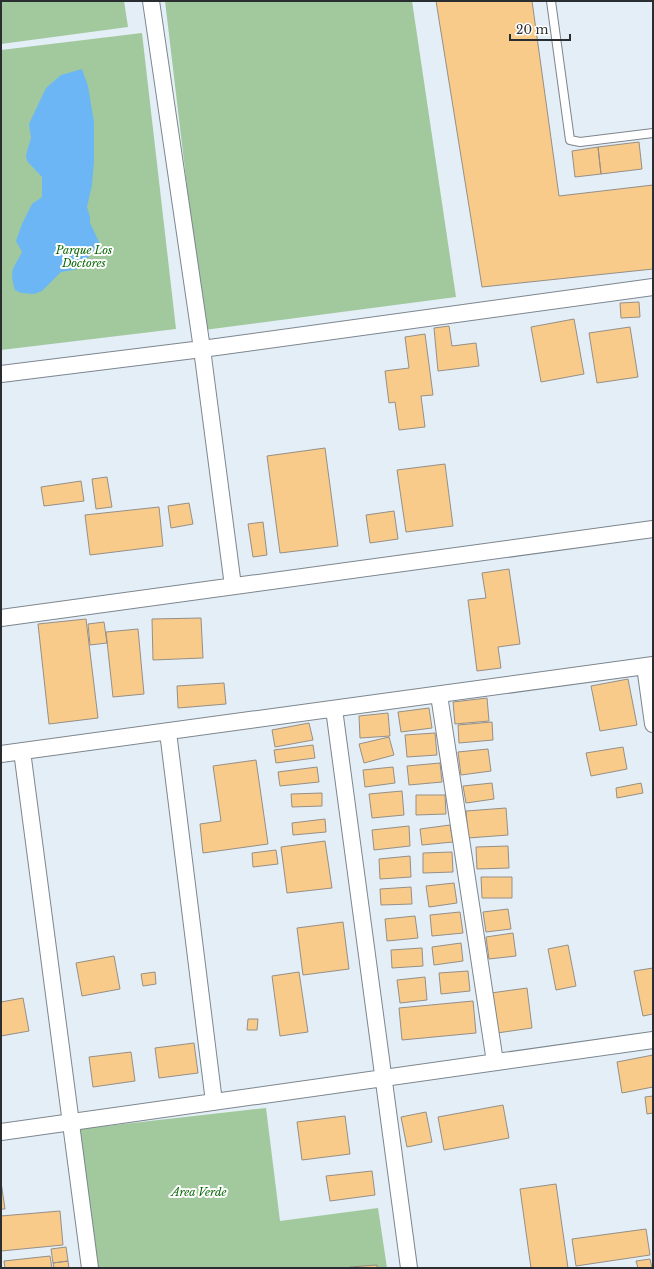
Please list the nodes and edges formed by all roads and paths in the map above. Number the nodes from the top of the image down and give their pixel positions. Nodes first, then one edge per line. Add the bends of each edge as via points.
1 (152, 1) edge
2 (551, 1) edge
3 (653, 133) edge
4 (653, 287) edge
5 (202, 349) junction
6 (1, 374) edge
7 (653, 529) edge
8 (233, 586) junction
9 (1, 618) edge
10 (649, 665) edge
11 (439, 694) junction
12 (334, 709) junction
13 (653, 724) edge
14 (168, 732) junction
15 (22, 751) junction
16 (1, 754) edge
17 (653, 1040) edge
18 (495, 1062) junction
19 (383, 1079) junction
20 (214, 1102) junction
21 (71, 1122) junction
22 (1, 1132) edge
23 (90, 1268) edge
24 (409, 1268) edge

1 - 5 street
2 - 3 lane via 570,140 580,142
4 - 5 street
5 - 6 street
5 - 8 street
7 - 8 street
8 - 9 street
10 - 11 street
10 - 13 street
11 - 12 street
11 - 18 street
12 - 14 street
12 - 19 street
14 - 15 street
14 - 20 street
15 - 16 street
15 - 21 street
17 - 18 street
18 - 19 street
19 - 20 street
19 - 24 street
20 - 21 street
21 - 22 street
21 - 23 street

